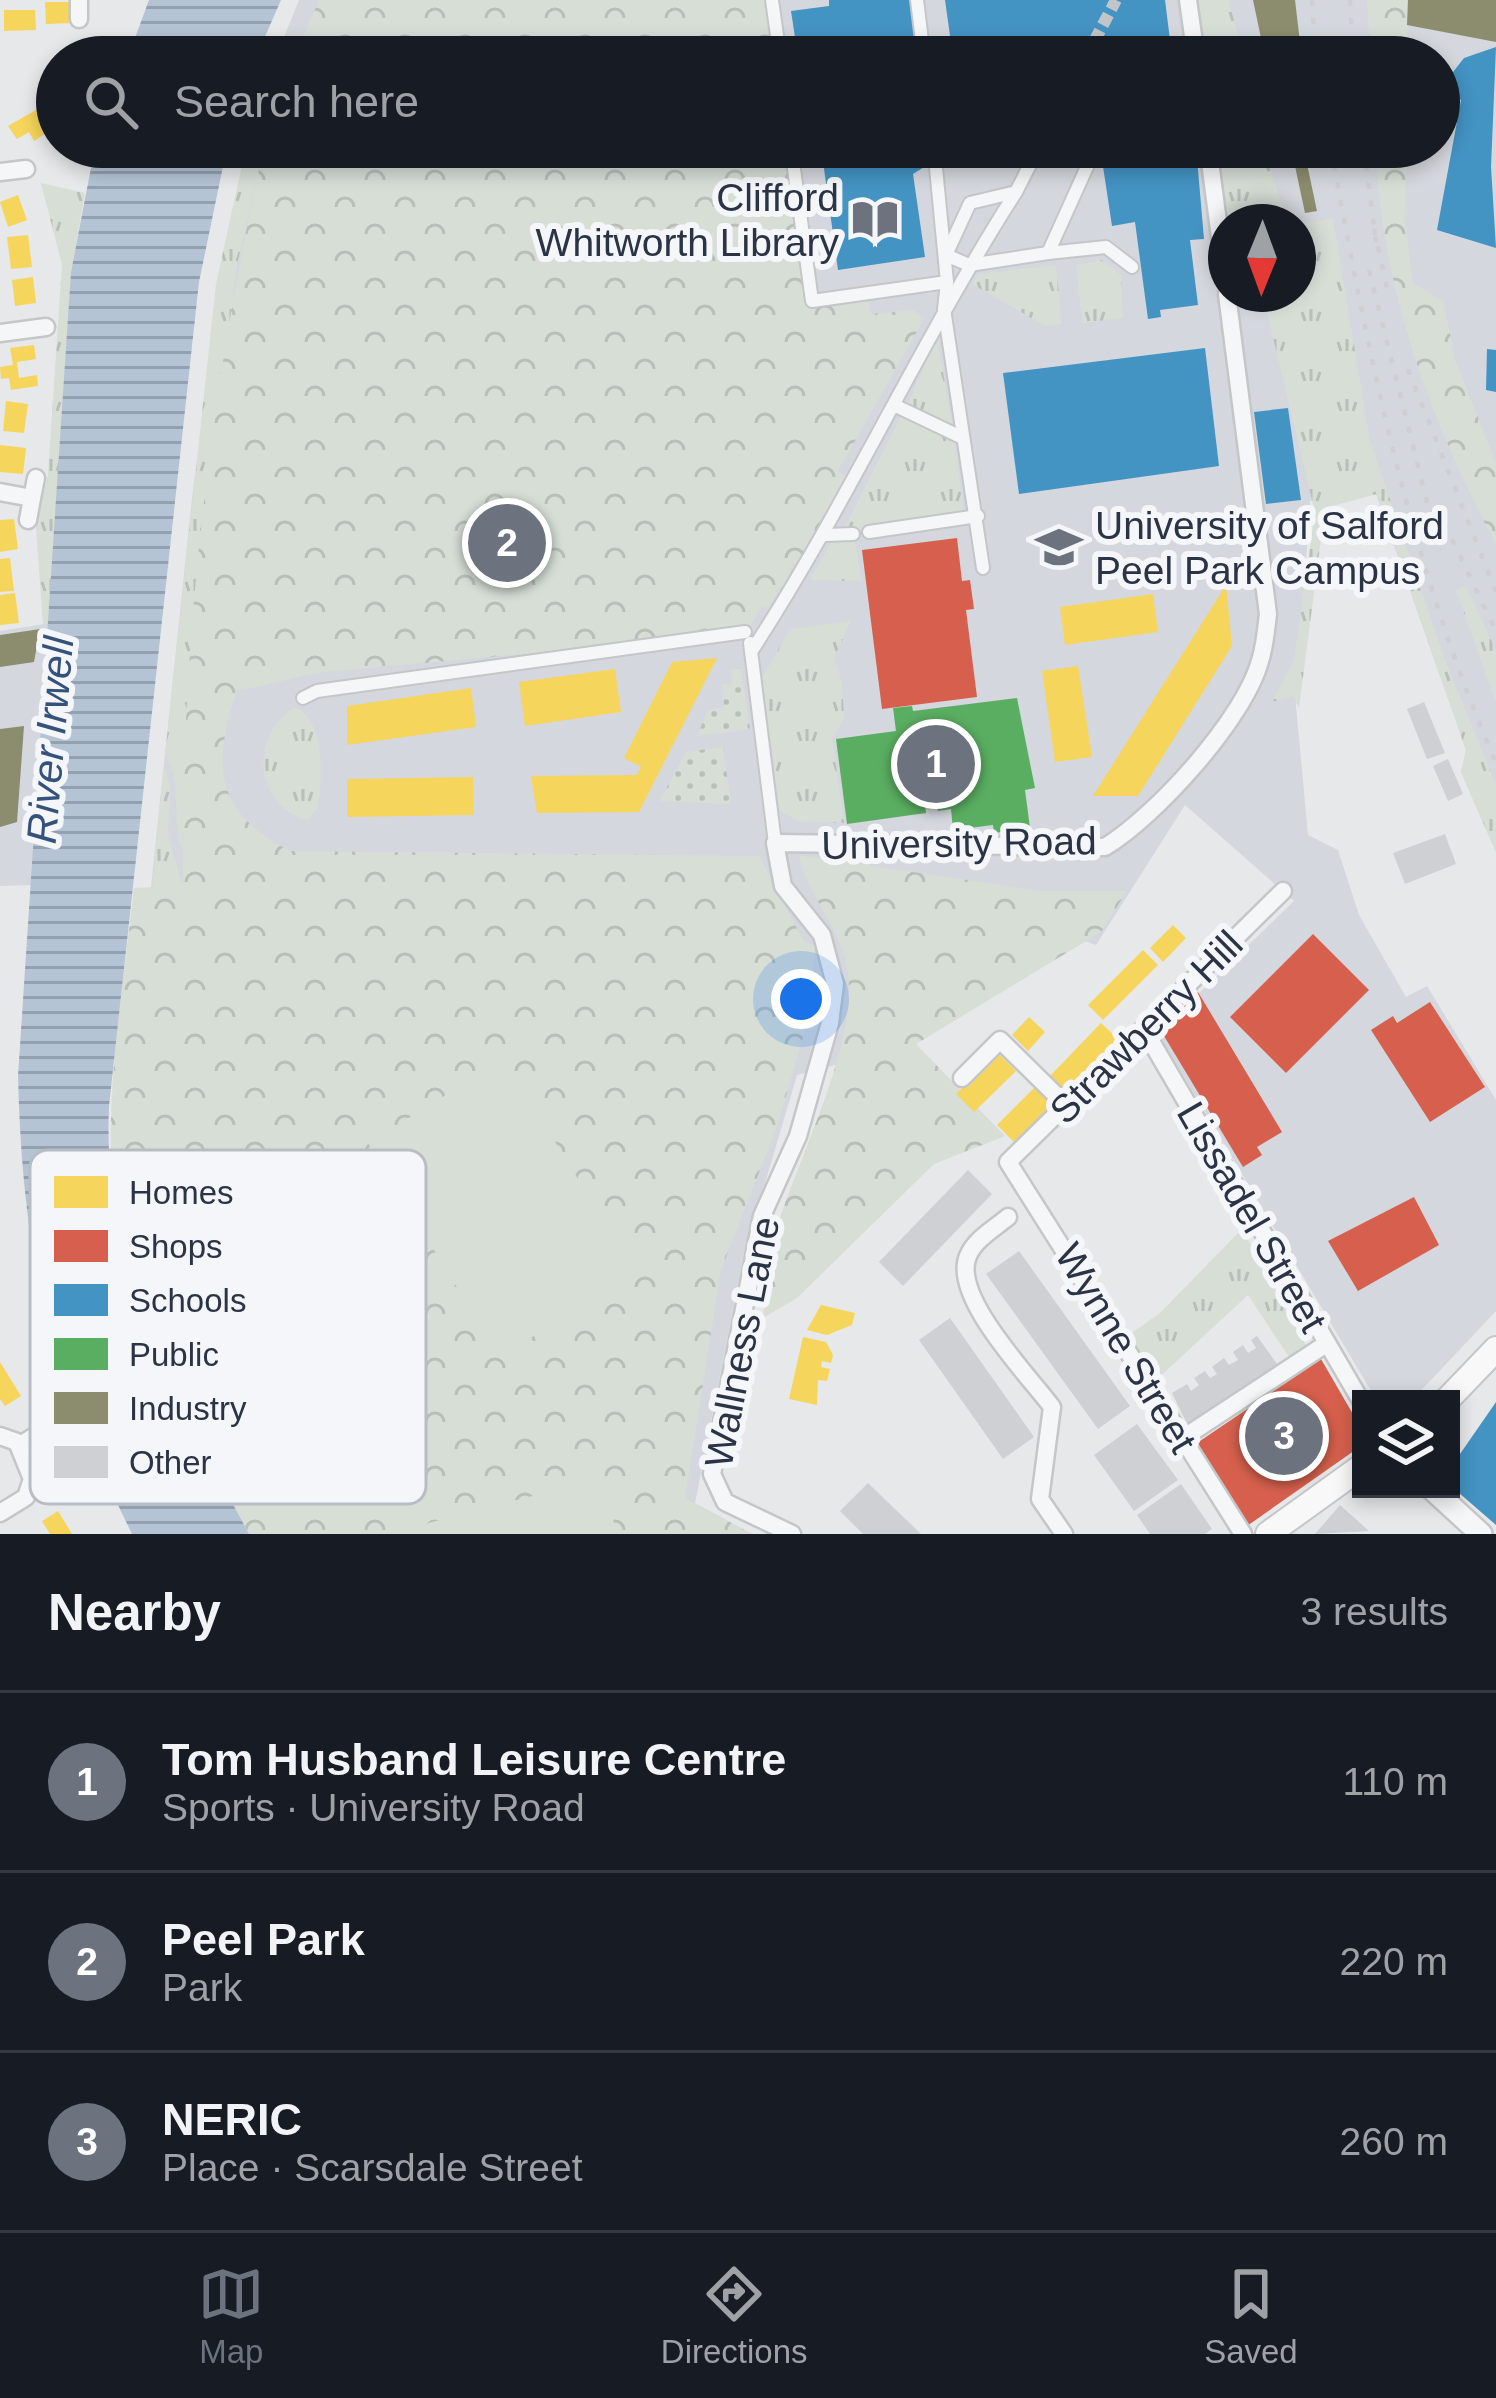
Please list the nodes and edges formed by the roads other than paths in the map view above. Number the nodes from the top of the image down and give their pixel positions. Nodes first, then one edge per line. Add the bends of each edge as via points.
1 (772, 0) edge
2 (917, 0) edge
3 (1188, 0) edge
4 (776, 36) edge
5 (921, 36) edge
6 (1193, 36) edge
7 (794, 168) edge
8 (936, 168) edge
9 (1028, 168) edge
10 (1086, 168) edge
11 (1211, 168) edge
12 (26, 169) dead end
13 (0, 172) edge
14 (1016, 192) junction
15 (1216, 204) edge
16 (1048, 253) junction
17 (946, 256) junction
18 (969, 265) junction
19 (1132, 267) dead end
20 (947, 282) junction
21 (944, 309) junction
22 (1229, 312) edge
23 (46, 327) dead end
24 (0, 332) edge
25 (896, 406) junction
26 (964, 438) junction
27 (36, 478) dead end
28 (0, 493) edge
29 (32, 498) junction
30 (978, 516) junction
31 (28, 520) dead end
32 (826, 535) junction
33 (983, 568) dead end
34 (753, 650) junction
35 (303, 698) dead end
36 (775, 843) junction
37 (1283, 891) dead end
38 (1145, 1031) junction
39 (962, 1078) dead end
40 (1067, 1106) junction
41 (1008, 1162) joint
42 (1008, 1217) dead end
43 (1326, 1344) junction
44 (1496, 1349) edge
45 (1354, 1390) edge
46 (1457, 1390) edge
47 (0, 1436) edge
48 (30, 1439) edge
49 (1180, 1440) junction
50 (19, 1446) junction
51 (1352, 1473) edge
52 (30, 1474) edge
53 (30, 1485) edge
54 (1442, 1498) edge
55 (0, 1513) edge
56 (792, 1534) edge
57 (1064, 1534) edge
58 (1243, 1534) edge
59 (1268, 1534) edge
60 (1481, 1534) edge

1 - 4 street
2 - 5 street
3 - 6 street
7 - 20 street via 812,301
8 - 17 street
9 - 14 street
10 - 16 street
11 - 15 street
12 - 13 street
14 - 17 street via 970,202
14 - 18 street
16 - 18 street
16 - 19 street via 1106,247
17 - 18 street
17 - 20 street
18 - 21 street
20 - 21 street
21 - 25 street
21 - 26 street
22 - 36 street, University Road via 1268,614 1250,686 1176,786 1142,825 1105,847
23 - 24 street
25 - 26 street
25 - 32 street
26 - 30 street
27 - 29 street
28 - 29 street
29 - 31 street
30 - 32 street
30 - 33 street
32 - 34 street
34 - 35 street via 744,629
34 - 36 street
36 - 56 street, Wallness Lane via 783,886 822,934 836,984 798,1136 762,1216 712,1474 725,1502
37 - 38 street, Strawberry Hill
38 - 40 street, Strawberry Hill
38 - 43 street, Lissadel Street
39 - 40 street via 1000,1040
40 - 41 street, Strawberry Hill
41 - 49 street, Wynne Street
42 - 57 street via 969,1252 965,1281 1052,1407 1040,1498
43 - 45 street, Lissadel Street
43 - 49 street
44 - 46 main road
47 - 50 street
48 - 50 street
49 - 58 street, Wynne Street
50 - 52 street
51 - 59 main road
53 - 55 street via 26,1497
54 - 60 street

